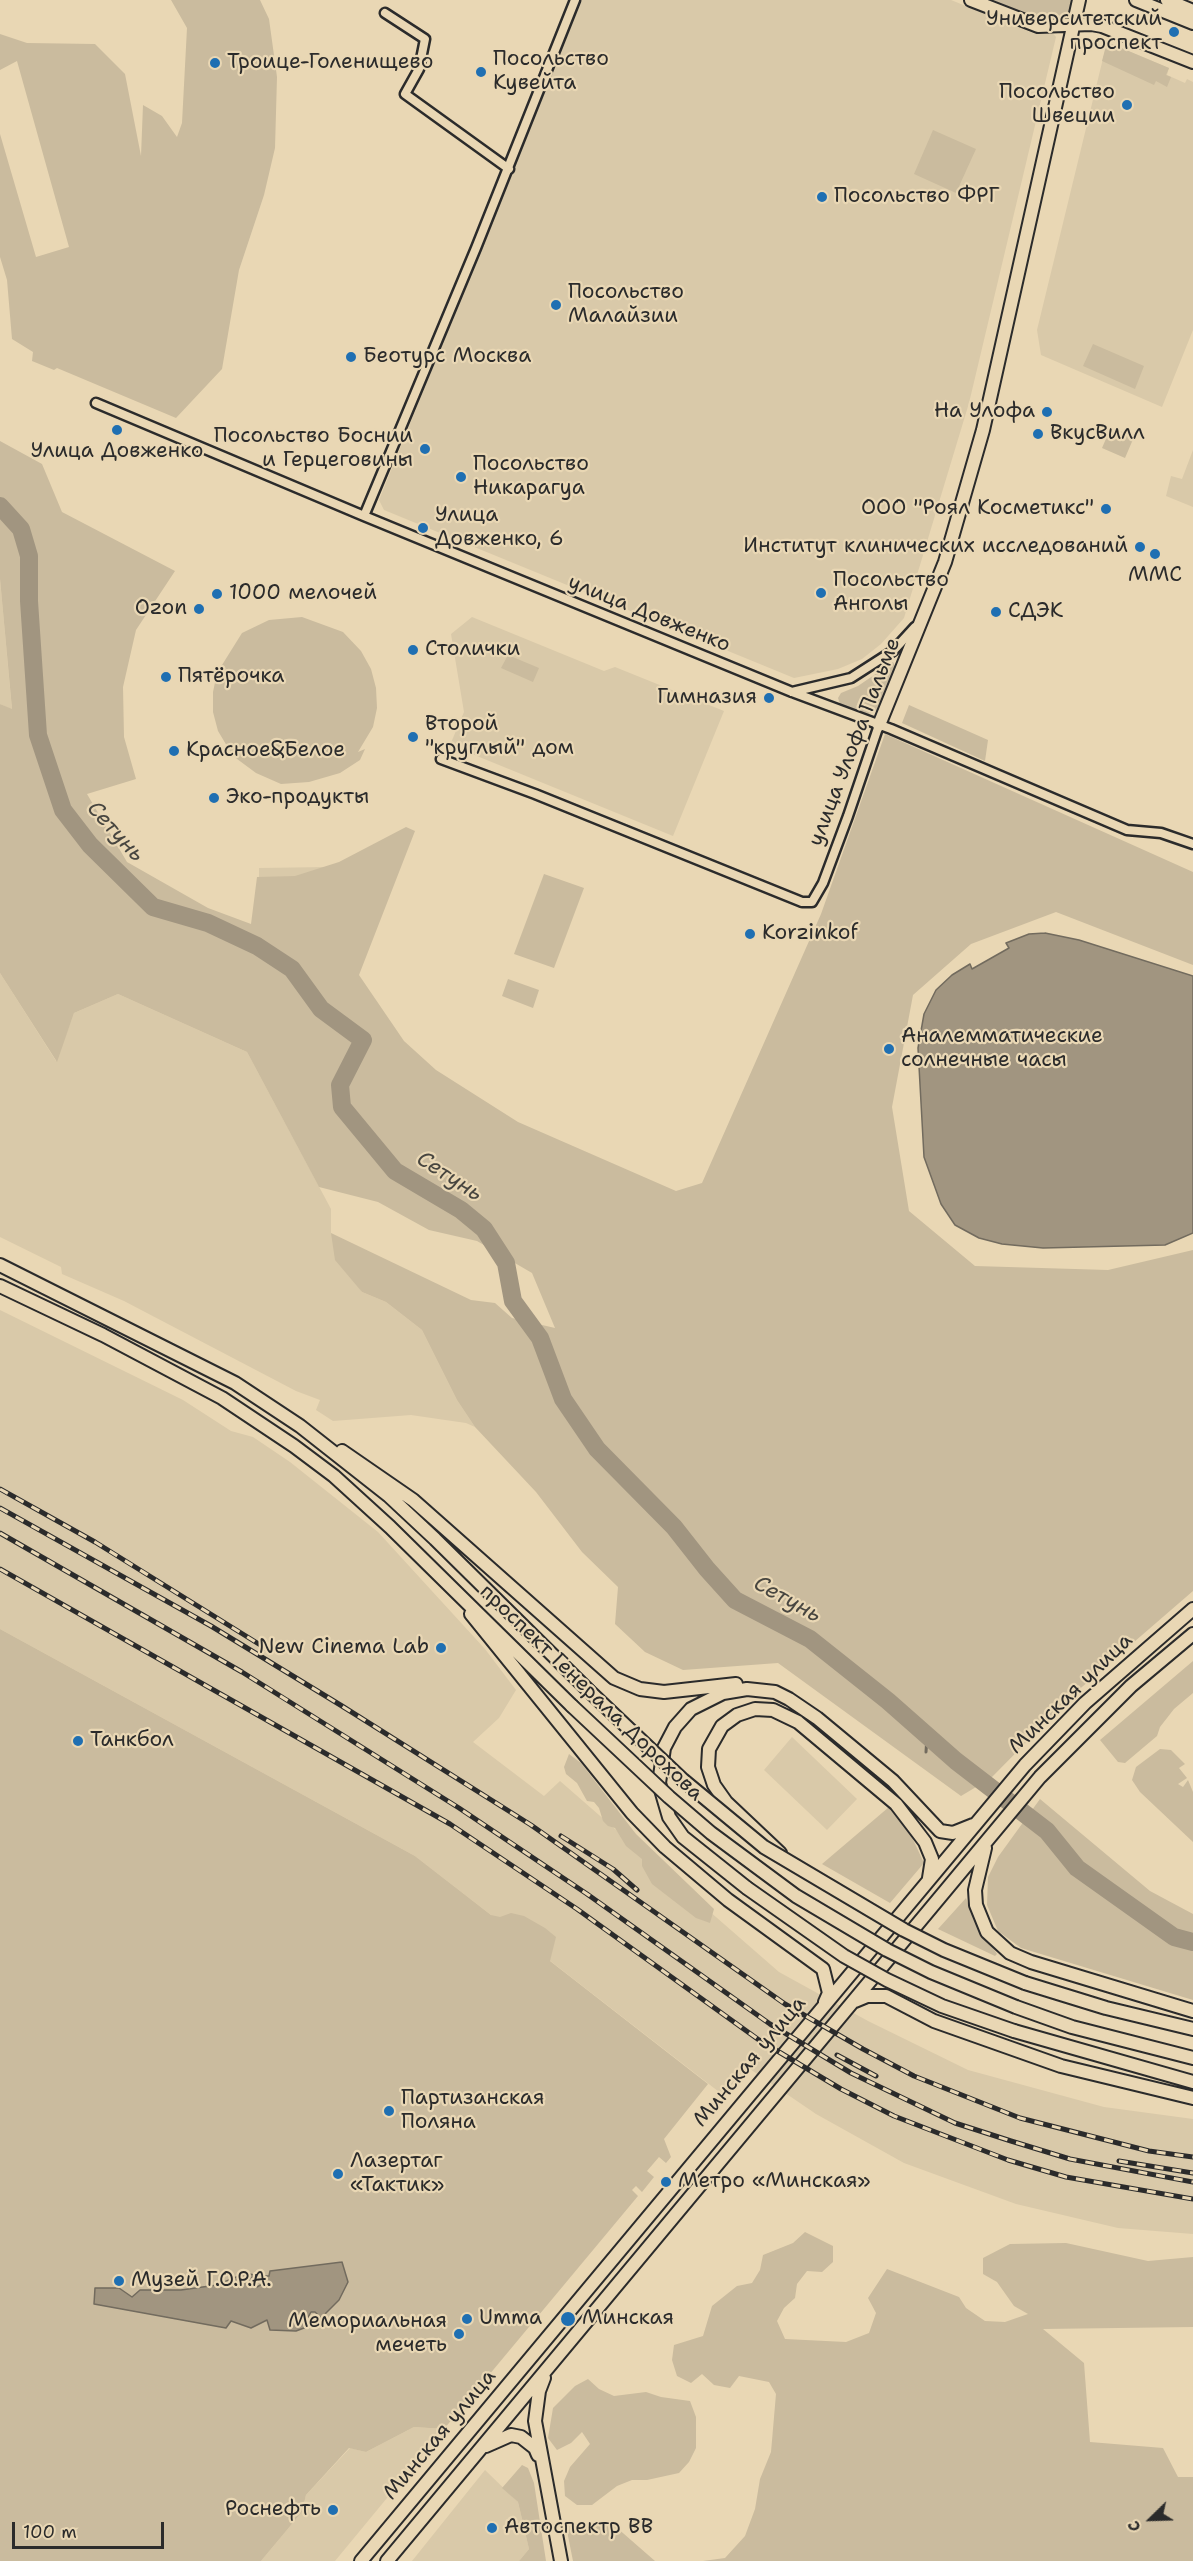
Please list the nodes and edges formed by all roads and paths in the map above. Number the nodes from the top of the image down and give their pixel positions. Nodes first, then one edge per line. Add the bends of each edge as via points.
1 (575, 0) edge
2 (971, 0) edge
3 (1079, 0) edge
4 (1136, 0) edge
5 (1167, 0) edge
6 (1193, 10) edge
7 (385, 13) dead end
8 (1193, 23) edge
9 (1075, 24) junction
10 (1193, 62) edge
11 (508, 169) junction
12 (96, 403) dead end
13 (364, 516) junction
14 (927, 612) junction
15 (792, 692) junction
16 (879, 725) junction
17 (441, 759) dead end
18 (1193, 844) edge
19 (0, 1265) edge
20 (0, 1286) edge
21 (309, 1432) junction
22 (434, 1570) junction
23 (1193, 1610) edge
24 (1193, 1634) edge
25 (775, 1692) junction
26 (976, 1823) junction
27 (991, 1836) junction
28 (798, 1869) junction
29 (928, 1882) junction
30 (824, 2004) junction
31 (849, 2006) junction
32 (1193, 2011) edge
33 (1193, 2029) edge
34 (1193, 2058) edge
35 (1193, 2082) edge
36 (1193, 2098) edge
37 (549, 2366) junction
38 (476, 2453) junction
39 (542, 2462) junction
40 (361, 2561) edge
41 (387, 2561) edge
42 (561, 2561) edge

1 - 11 street
2 - 9 main road via 1038,26
3 - 9 main road, улица Улофа Пальме
4 - 8 main road
5 - 6 main road
7 - 11 street via 425,39 419,69 405,94
9 - 10 main road via 1102,26
9 - 14 main road, улица Улофа Пальме via 983,430
11 - 13 street
12 - 13 street, улица Довженко
13 - 15 street, улица Довженко
14 - 15 street via 893,651 872,666 831,685
14 - 16 main road, улица Улофа Пальме
15 - 16 street, улица Довженко
16 - 17 street, улица Улофа Пальме via 823,883 812,902 799,901
16 - 18 street, улица Довженко via 1127,830 1161,833
19 - 21 main road, проспект Генерала Дорохова via 235,1383
20 - 22 main road, проспект Генерала Дорохова via 104,1335 222,1398 334,1476
21 - 25 main road via 363,1463 413,1500 614,1678 651,1691 731,1683
21 - 28 main road, проспект Генерала Дорохова, bridge via 389,1496 588,1690 724,1815
22 - 30 main road via 632,1813 665,1847 728,1900 823,1969 829,1993
22 - 34 main road, проспект Генерала Дорохова, bridge via 669,1797 796,1896 931,1972 1016,2007 1071,2026
23 - 26 main road, Минская улица via 1085,1702 1024,1764
24 - 27 main road, Минская улица via 1131,1686 1040,1777
25 - 26 main road via 810,1713 892,1781 940,1831 953,1833
25 - 35 main road, bridge via 747,1689 712,1697 683,1717 664,1748 659,1783 669,1817 683,1837 808,1932 886,1980 942,2006 1014,2031
26 - 29 main road, Минская улица
27 - 31 main road, Минская улица
27 - 32 main road via 979,1864 975,1898 981,1921 997,1942 1031,1962
28 - 29 main road, bridge via 726,1802 714,1785 708,1758 712,1741 722,1725 755,1709 782,1713 815,1736 909,1818 930,1852 932,1868
28 - 33 main road, проспект Генерала Дорохова, bridge via 914,1935 1024,1983
29 - 30 main road, Минская улица
30 - 40 main road, Минская улица
31 - 36 main road via 867,1996 882,1995 934,2021 1061,2066
31 - 37 main road, Минская улица
37 - 38 main road, Минская улица
37 - 39 main road via 539,2391 535,2421
38 - 39 main road via 511,2435 527,2440
38 - 41 main road, Минская улица
39 - 42 main road

